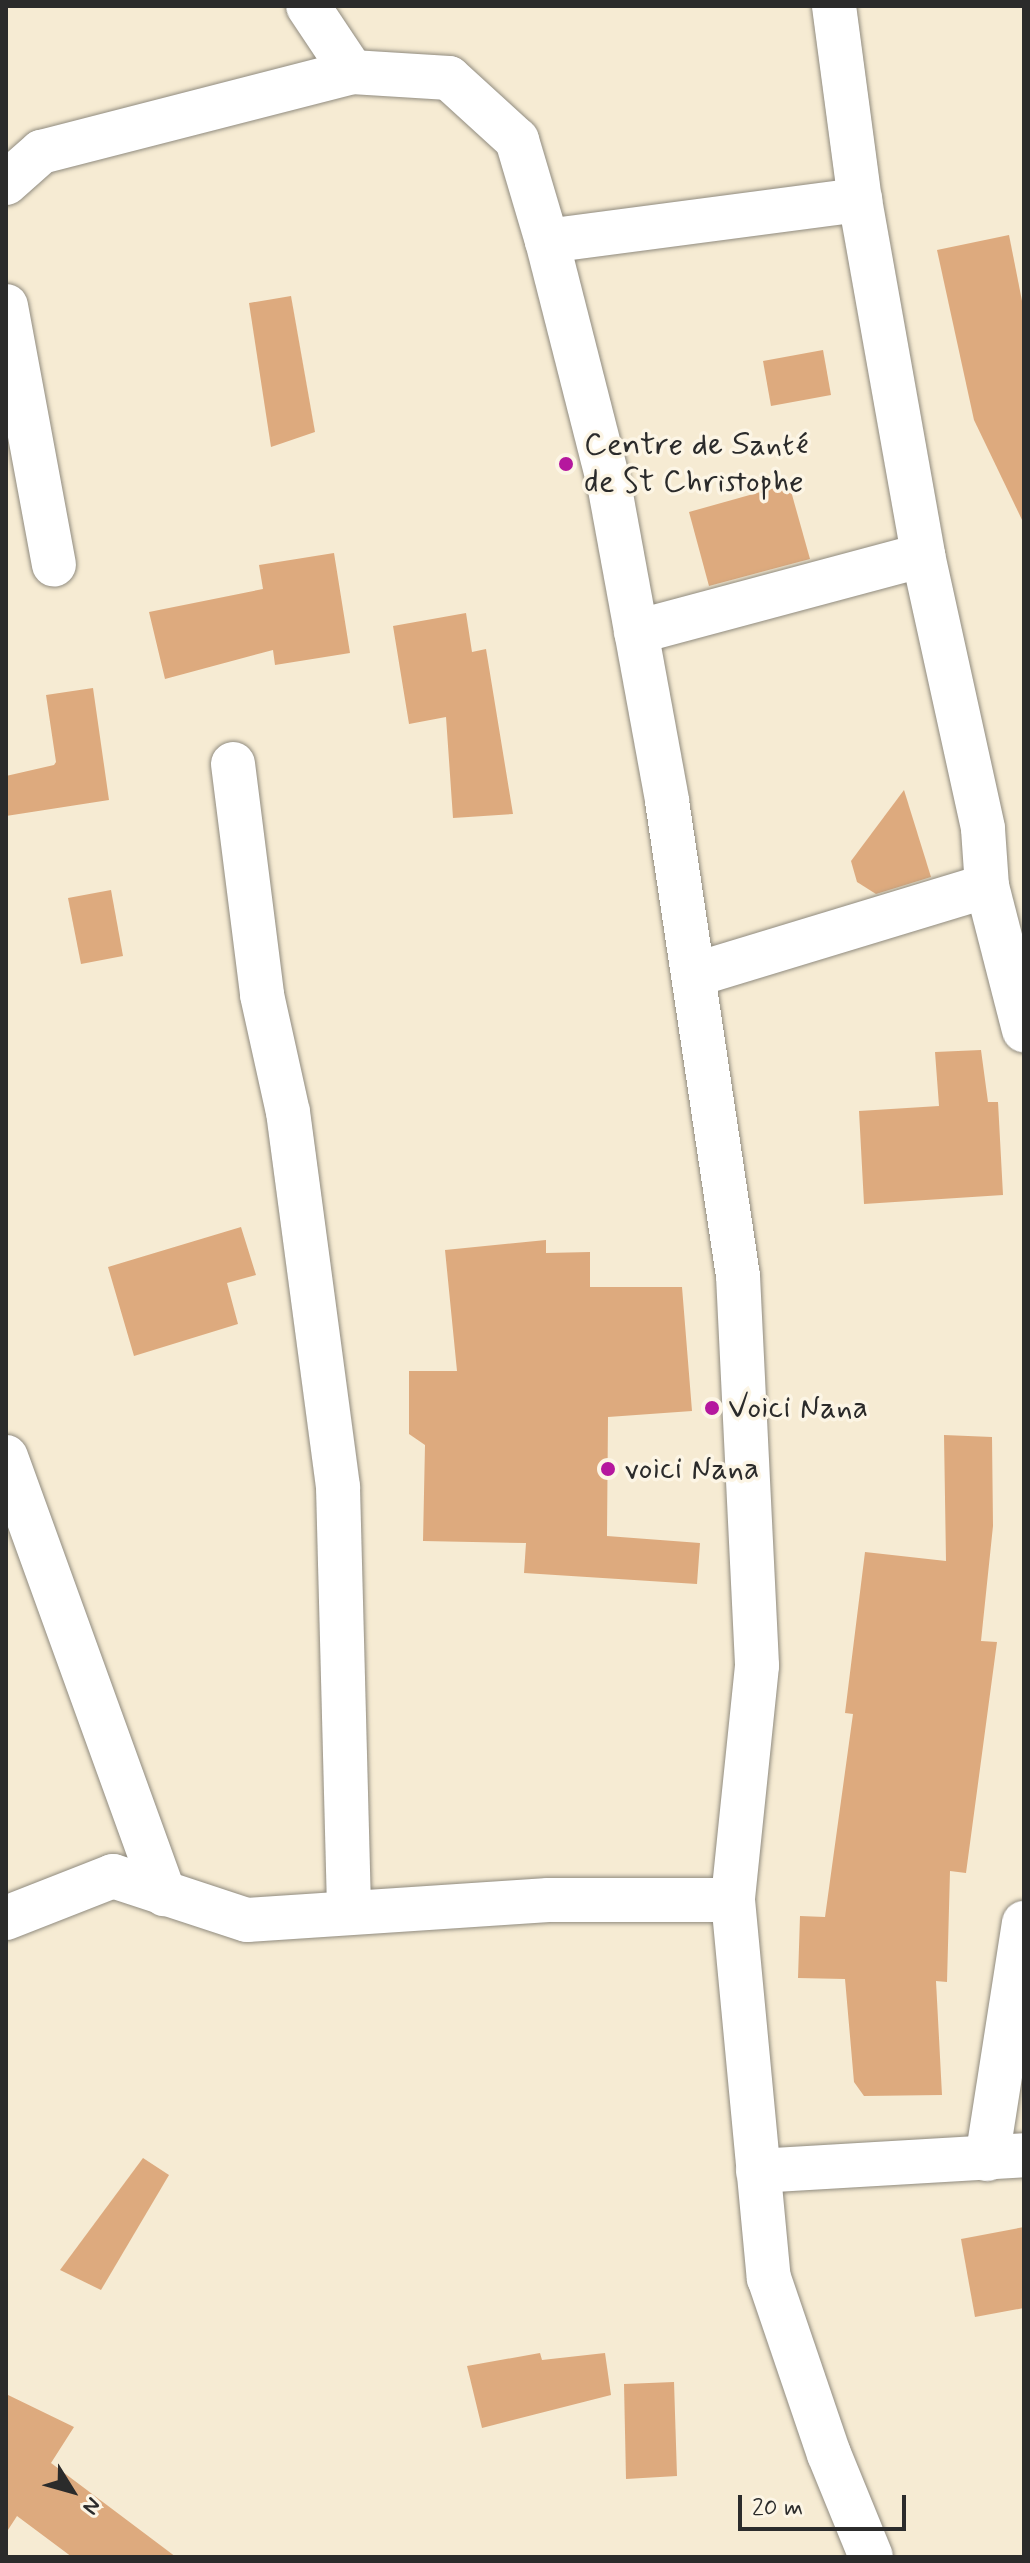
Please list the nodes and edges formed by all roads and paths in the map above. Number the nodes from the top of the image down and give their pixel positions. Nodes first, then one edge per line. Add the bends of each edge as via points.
1 (308, 6) edge
2 (834, 6) edge
3 (352, 72) junction
4 (6, 183) edge
5 (860, 200) junction
6 (547, 241) junction
7 (6, 306) edge
8 (923, 555) junction
9 (54, 565) dead end
10 (636, 632) junction
11 (233, 764) dead end
12 (987, 886) junction
13 (694, 975) junction
14 (1024, 1030) edge
15 (6, 1457) edge
16 (164, 1894) junction
17 (733, 1900) junction
18 (349, 1912) junction
19 (6, 1918) edge
20 (1024, 1923) edge
21 (1005, 2157) edge
22 (758, 2171) junction
23 (871, 2557) edge

1 - 3 street
2 - 5 street
3 - 4 street via 41,152
3 - 6 street via 449,78 517,140
5 - 6 street
5 - 8 street
6 - 10 street via 610,489
7 - 9 street
8 - 10 street
8 - 12 street via 983,829
10 - 13 street
11 - 18 street via 262,995 288,1112 338,1487
12 - 13 street
12 - 14 street
13 - 17 street via 738,1276 751,1504 757,1666
15 - 16 street
16 - 18 street via 247,1920
16 - 19 street via 113,1876
17 - 18 street via 548,1900
17 - 22 street
20 - 21 street
21 - 22 street
22 - 23 street via 769,2278 829,2454

